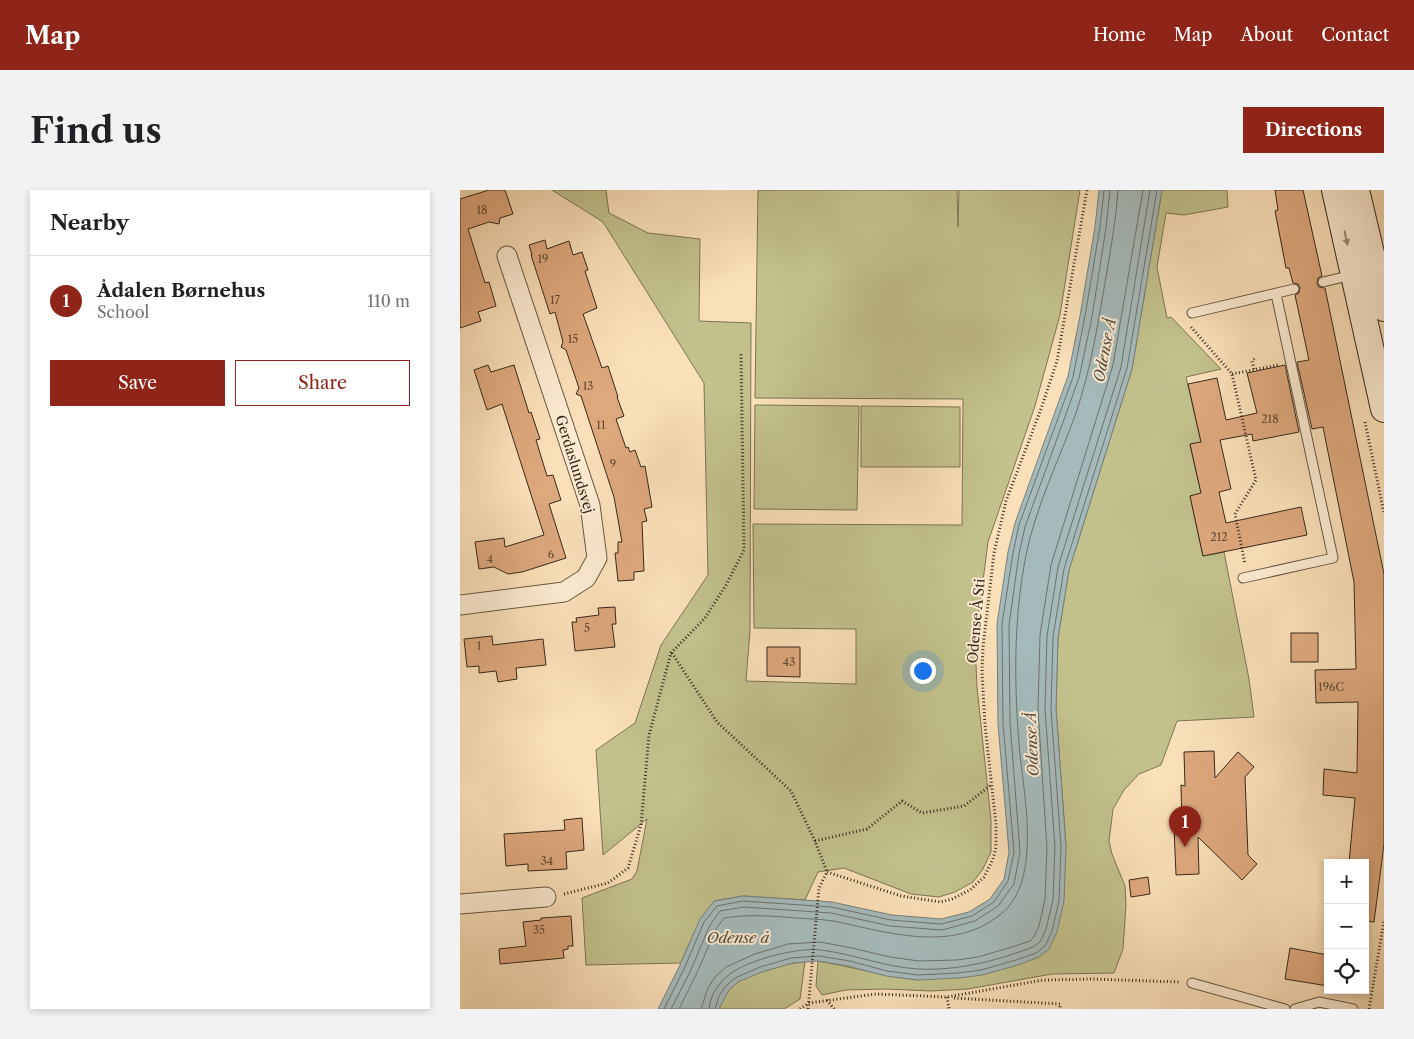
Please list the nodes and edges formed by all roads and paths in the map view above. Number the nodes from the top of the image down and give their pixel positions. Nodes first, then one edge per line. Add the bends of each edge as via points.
1 (1087, 190) edge
2 (1336, 190) edge
3 (1356, 190) edge
4 (1375, 190) edge
5 (1384, 234) edge
6 (507, 256) dead end
7 (1354, 274) junction
8 (1323, 282) dead end
9 (1294, 289) dead end
10 (1276, 294) junction
11 (1384, 308) edge
12 (1192, 313) dead end
13 (1187, 322) dead end
14 (741, 354) dead end
15 (1255, 358) dead end
16 (1291, 362) junction
17 (1254, 370) junction
18 (1232, 374) junction
19 (1384, 409) edge
20 (1245, 577) joint
21 (460, 604) edge
22 (672, 652) junction
23 (992, 785) junction
24 (816, 841) junction
25 (827, 872) junction
26 (546, 897) joint
27 (460, 904) edge
28 (1384, 921) edge
29 (1192, 982) joint
30 (947, 997) junction
31 (827, 1000) junction
32 (809, 1003) junction
33 (800, 1009) edge
34 (808, 1009) edge
35 (834, 1009) edge
36 (949, 1009) edge
37 (1060, 1009) edge
38 (1285, 1009) edge
39 (1295, 1009) edge
40 (1353, 1009) edge
41 (1369, 1009) edge

1 - 23 path, Odense Å Sti via 1057,361 1006,501 994,553 982,664
2 -> 7 street
3 - 11 street
4 - 5 street
6 - 21 street, Gerdaslundsvej via 590,505 597,558 586,578 564,592
7 - 8 lane
7 - 19 street
9 - 10 lane
10 - 12 lane
10 - 16 lane
13 - 18 path
14 - 22 path via 744,550 705,618
15 - 17 path via 1252,361
16 - 17 path
16 - 20 lane via 1333,558
17 - 18 path
18 - 20 path via 1256,480 1235,514
22 - 24 path via 718,722 791,791
22 - 26 path via 649,735 641,825 628,868 608,883
23 - 24 path via 964,806 931,812 922,813 902,801 867,829
23 - 25 path, Odense Å Sti via 996,847 984,877 970,890 941,902 918,900
24 - 25 path
25 - 32 path via 819,888
26 - 27 street
28 - 41 path
29 - 30 path via 1043,980
29 - 38 lane
30 - 31 path via 876,994
30 - 36 path
30 - 37 path via 1060,1004
31 - 32 path
31 - 35 path
32 - 33 path
32 - 34 path
39 - 40 lane via 1319,1002

